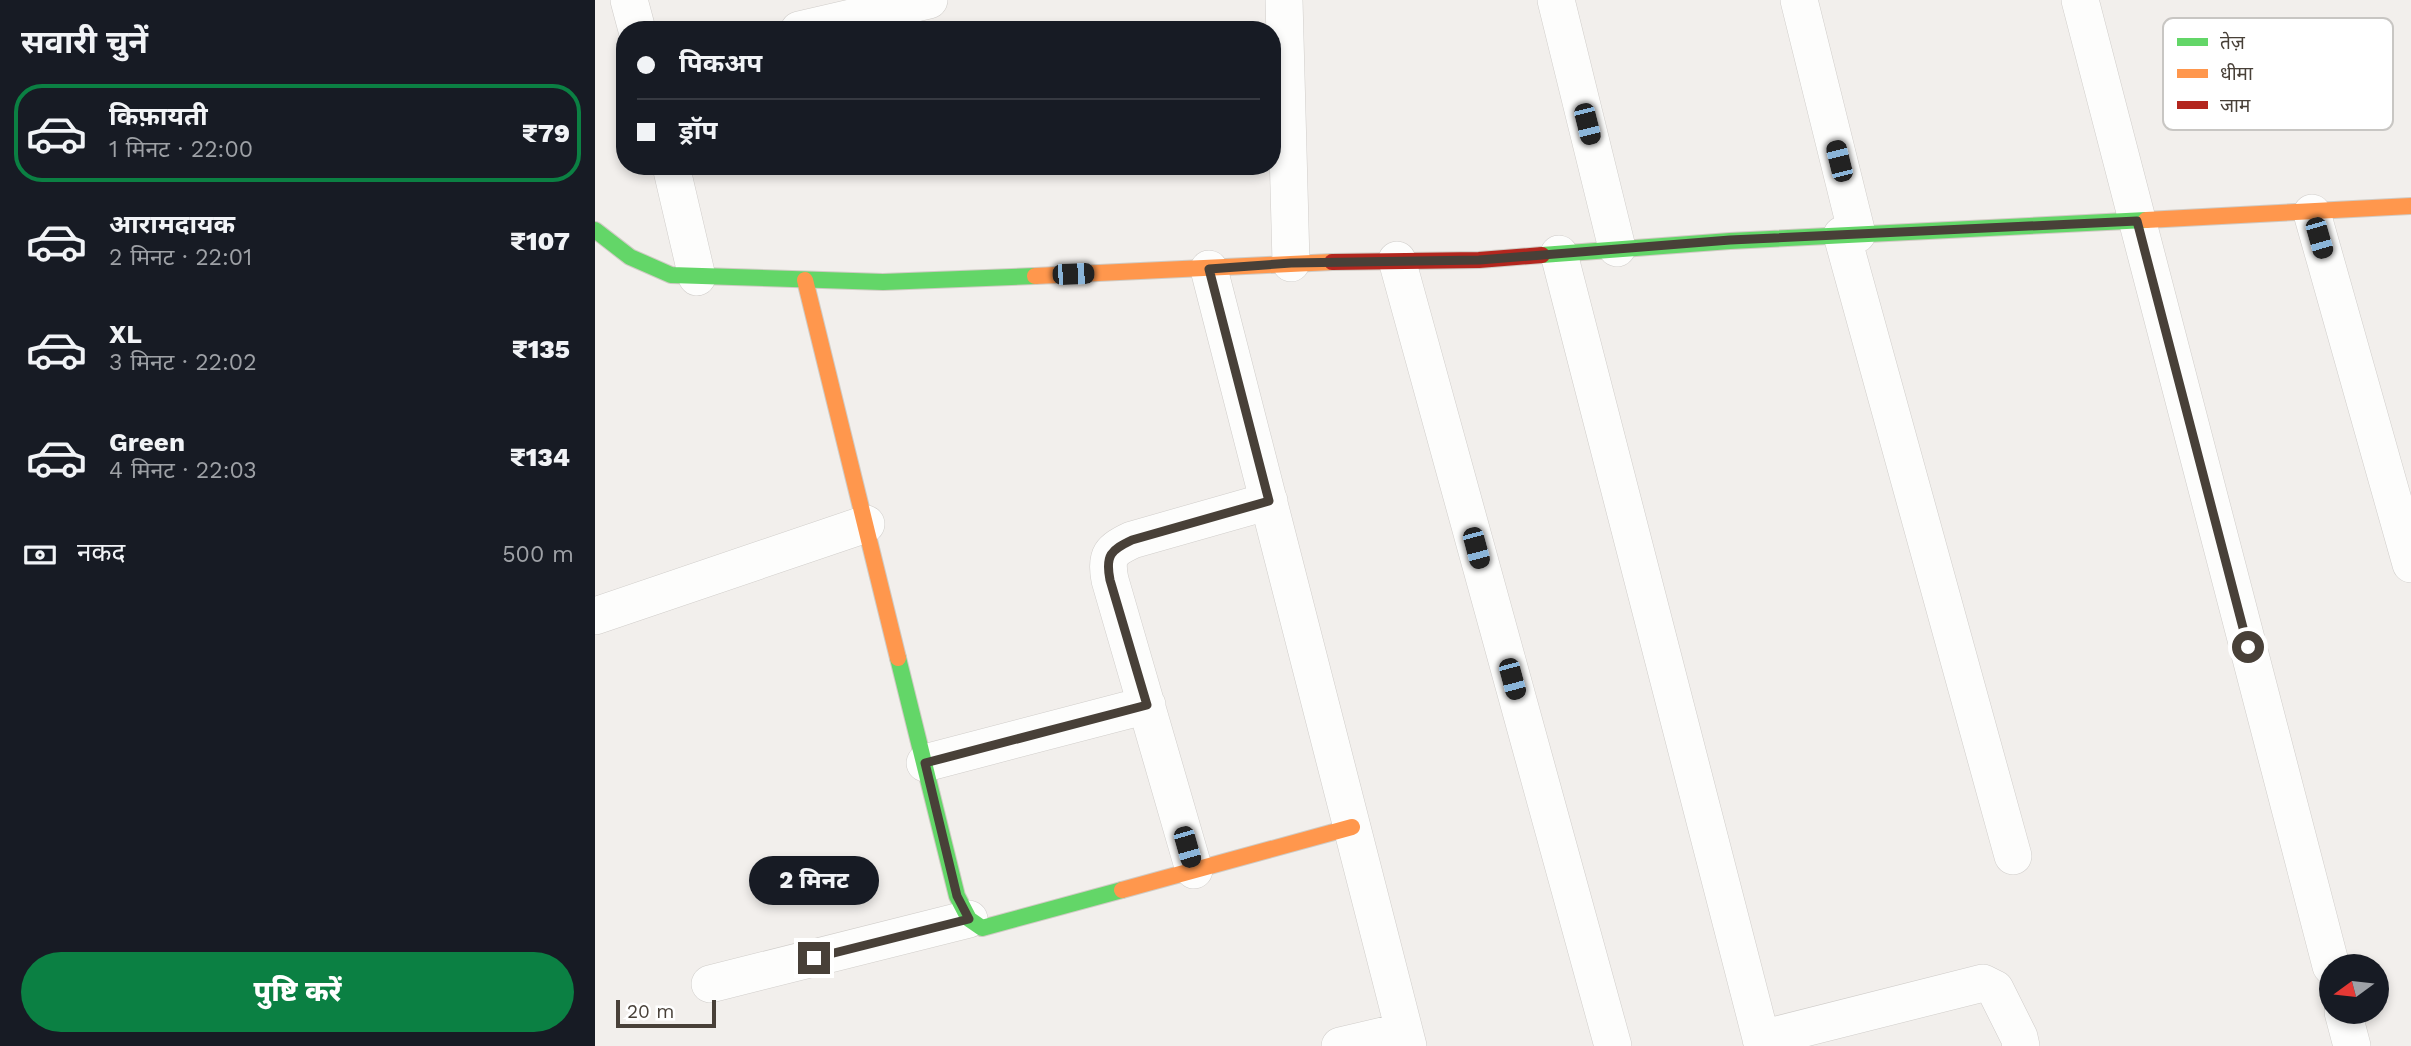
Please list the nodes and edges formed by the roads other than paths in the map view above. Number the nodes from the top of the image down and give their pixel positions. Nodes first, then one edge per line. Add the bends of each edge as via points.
1 (629, 0) edge
2 (929, 0) edge
3 (1283, 0) edge
4 (1556, 0) edge
5 (1799, 0) edge
6 (2080, 0) edge
7 (635, 21) edge
8 (838, 21) edge
9 (673, 175) edge
10 (2411, 206) edge
11 (2312, 213) junction
12 (2137, 221) junction
13 (595, 230) edge
14 (1849, 234) junction
15 (1617, 248) junction
16 (1559, 254) junction
17 (1397, 260) junction
18 (1291, 263) junction
19 (1209, 269) junction
20 (697, 277) junction
21 (805, 280) junction
22 (1269, 501) junction
23 (866, 524) junction
24 (2411, 564) edge
25 (595, 616) edge
26 (1147, 705) junction
27 (925, 763) junction
28 (1352, 827) junction
29 (2013, 856) dead end
30 (1194, 870) junction
31 (969, 919) junction
32 (2328, 954) edge
33 (711, 984) dead end
34 (2346, 1024) edge
35 (1406, 1038) edge
36 (1762, 1042) edge
37 (1340, 1046) edge
38 (1612, 1046) edge
39 (2021, 1046) edge
40 (2352, 1046) edge

1 - 7 street
2 - 8 street
3 - 18 street
4 - 15 street
5 - 14 street
6 - 12 street
9 - 20 street
10 - 11 street
11 - 12 street
11 - 24 street
12 - 14 street
12 - 32 street
13 - 20 street via 646,267
14 - 15 street
14 - 29 street
15 - 16 street
16 - 17 street
16 - 36 street
17 - 18 street
17 - 38 street
18 - 19 street
19 - 21 street via 883,282
19 - 22 street
20 - 21 street
21 - 23 street
22 - 26 street via 1132,540 1115,548 1109,557 1110,580
22 - 28 street
23 - 25 street
23 - 27 street
26 - 27 street
26 - 30 street
27 - 31 street via 957,896
28 - 30 street
28 - 35 street
30 - 31 street via 982,928
31 - 33 street
34 - 40 street
35 - 37 street
36 - 39 street via 1983,983 1995,989

